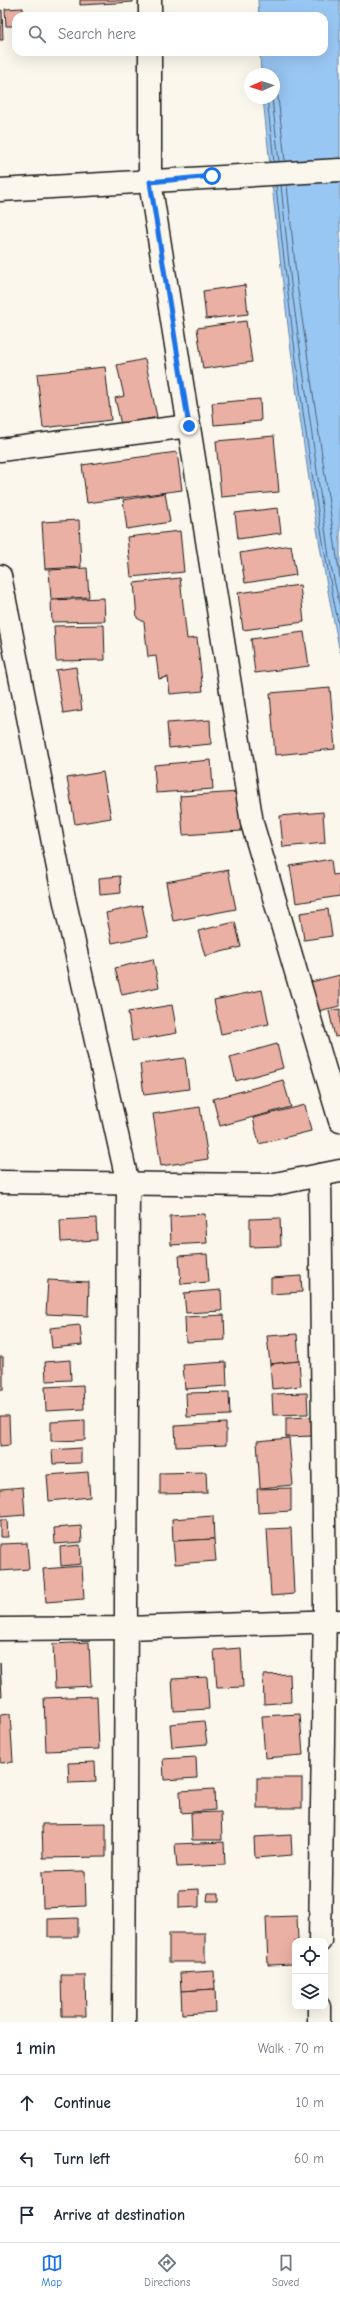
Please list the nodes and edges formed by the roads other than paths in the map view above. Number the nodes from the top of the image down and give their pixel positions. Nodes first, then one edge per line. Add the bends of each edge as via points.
1 (150, 0) edge
2 (150, 12) edge
3 (150, 56) edge
4 (340, 170) edge
5 (150, 182) junction
6 (0, 190) edge
7 (189, 426) junction
8 (0, 450) edge
9 (0, 576) edge
10 (340, 1121) edge
11 (330, 1173) edge
12 (0, 1182) edge
13 (128, 1184) junction
14 (333, 1621) edge
15 (126, 1628) junction
16 (0, 1629) edge
17 (320, 1938) edge
18 (319, 2010) edge
19 (124, 2022) edge
20 (319, 2022) edge

1 - 2 street
3 - 5 street
4 - 5 street via 212,176
5 - 6 street
5 - 7 street
7 - 8 street
7 - 10 street via 252,823
9 - 13 street via 64,898
11 - 13 street via 270,1185
11 - 14 street
12 - 13 street
13 - 15 street
14 - 15 street
14 - 17 street
15 - 16 street
15 - 19 street
18 - 20 street

